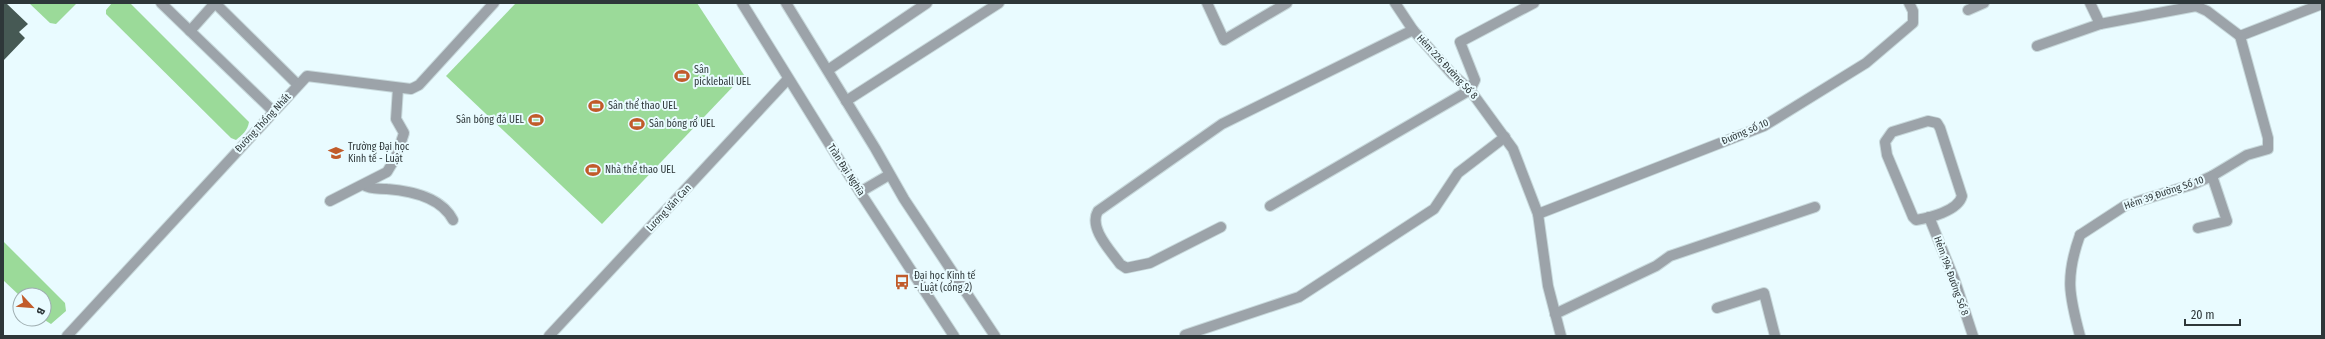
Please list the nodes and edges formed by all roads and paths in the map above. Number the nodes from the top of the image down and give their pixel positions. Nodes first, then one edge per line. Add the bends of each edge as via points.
1 (161, 3) edge
2 (216, 3) edge
3 (494, 3) edge
4 (742, 3) edge
5 (786, 3) edge
6 (926, 3) edge
7 (999, 3) edge
8 (1206, 3) edge
9 (1287, 3) edge
10 (1395, 3) edge
11 (1534, 3) edge
12 (1908, 3) edge
13 (1984, 3) edge
14 (2090, 3) edge
15 (2195, 4) edge
16 (2321, 4) edge
17 (1968, 10) dead end
18 (2100, 24) junction
19 (1413, 30) junction
20 (190, 31) junction
21 (2240, 36) junction
22 (2038, 46) dead end
23 (828, 70) junction
24 (788, 79) junction
25 (298, 85) junction
26 (398, 88) junction
27 (1470, 90) junction
28 (846, 101) junction
29 (273, 111) junction
30 (1505, 137) junction
31 (890, 175) junction
32 (2212, 176) junction
33 (363, 185) junction
34 (860, 192) junction
35 (330, 201) dead end
36 (1270, 206) dead end
37 (1815, 206) dead end
38 (1538, 214) junction
39 (1929, 217) junction
40 (453, 220) dead end
41 (1221, 227) dead end
42 (2198, 228) dead end
43 (1716, 308) dead end
44 (1555, 314) junction
45 (1185, 335) dead end
46 (67, 336) edge
47 (549, 336) edge
48 (954, 336) edge
49 (995, 336) edge
50 (1560, 336) edge
51 (1775, 336) edge
52 (1973, 336) edge
53 (2080, 336) edge

1 - 20 street
2 - 20 street
2 - 25 street
3 - 26 street, Đường Thống Nhất via 419,85 411,89
4 - 24 street, Trần Đại Nghĩa
5 - 23 street
6 - 23 street
7 - 28 street
8 - 9 street via 1224,40
10 - 19 street, Hẻm 226 Đường Số 8
11 - 27 street via 1460,42 1475,80
12 - 38 street, Đường số 10 via 1913,11 1913,23 1866,63 1764,126
13 - 17 street
14 - 18 street
15 - 18 street
15 - 21 street
16 - 21 street
18 - 22 street
19 - 27 street, Hẻm 226 Đường Số 8 via 1452,74
19 - 41 street via 1222,124 1098,211 1095,218 1096,227 1120,264 1126,268 1150,263
20 - 29 street
21 - 32 street, Hẻm 39 Đường Số 10 via 2268,138 2268,149 2247,155
23 - 28 street
24 - 34 street, Trần Đại Nghĩa
24 - 47 street, Lương Văn Can
25 - 26 street, Đường Thống Nhất via 307,76
25 - 29 street, Đường Thống Nhất
26 - 33 street via 396,119 404,133 396,157 386,172
27 - 30 street, Hẻm 226 Đường Số 8
27 - 36 street
28 - 31 street
29 - 46 street, Đường Thống Nhất
30 - 38 street, Hẻm 226 Đường Số 8 via 1513,149
30 - 45 street via 1458,173 1434,209 1299,297
31 - 34 street
31 - 49 street
32 - 42 street via 2227,221
32 - 53 street, Hẻm 39 Đường Số 10 via 2126,205 2080,235 2070,264 2069,293
33 - 35 street
33 - 40 street via 428,198 446,208
34 - 48 street, Trần Đại Nghĩa
37 - 44 street via 1670,256 1656,266
38 - 44 street, Hẻm 226 Đường Số 8 via 1548,286
39 - 39 street via 1917,220 1913,217 1884,146 1892,132 1928,121 1936,123 1940,128 1962,196 1959,203 1952,208
39 - 52 street, Hẻm 194 Đường Số 8
43 - 51 street via 1764,293
44 - 50 street, Hẻm 226 Đường Số 8

